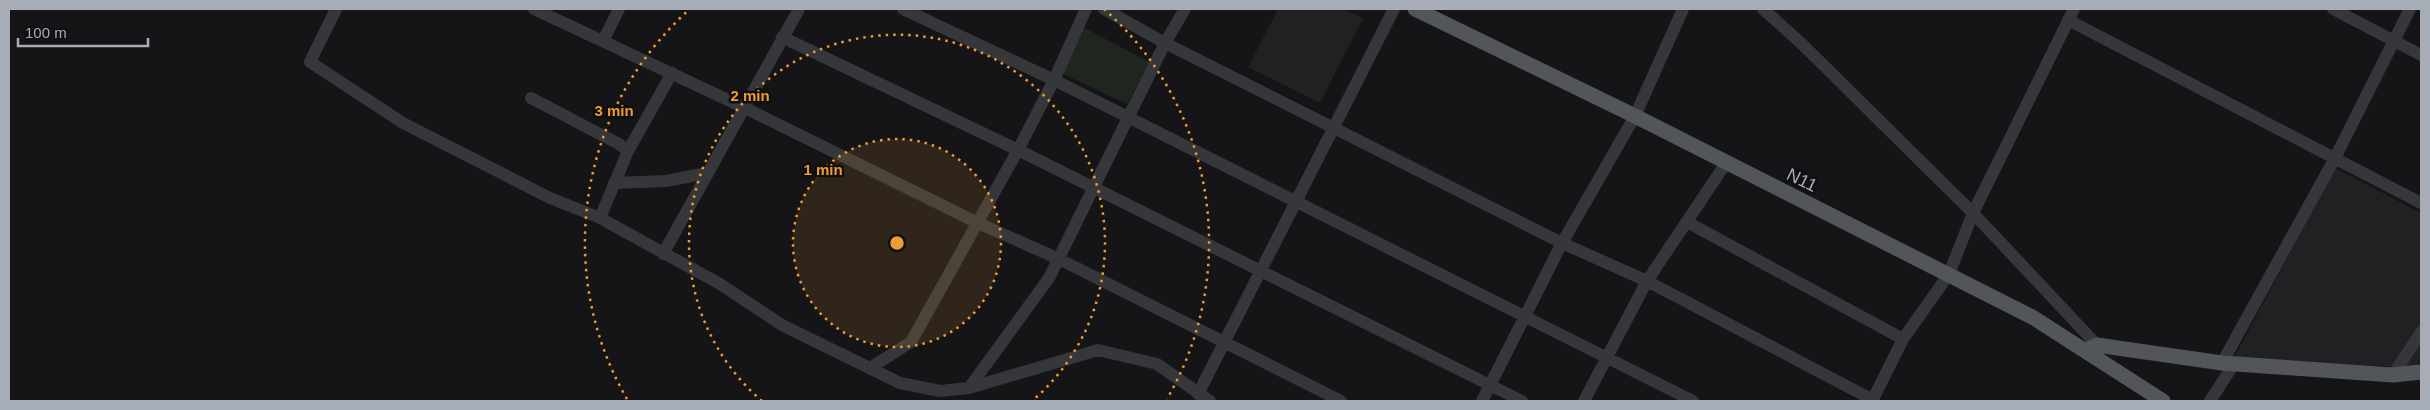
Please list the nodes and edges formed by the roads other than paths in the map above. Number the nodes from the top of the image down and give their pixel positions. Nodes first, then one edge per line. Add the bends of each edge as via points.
1 (336, 9) edge
2 (534, 9) edge
3 (619, 9) edge
4 (800, 9) edge
5 (903, 9) edge
6 (1086, 9) edge
7 (1104, 9) edge
8 (1184, 9) edge
9 (1394, 9) edge
10 (1415, 9) edge
11 (1683, 9) edge
12 (1763, 9) edge
13 (2333, 9) edge
14 (2410, 9) edge
15 (2071, 15) edge
16 (782, 37) junction
17 (603, 41) junction
18 (2394, 41) junction
19 (1165, 43) junction
20 (2421, 55) edge
21 (672, 73) junction
22 (1054, 80) junction
23 (531, 98) dead end
24 (743, 106) junction
25 (1635, 116) junction
26 (1128, 117) junction
27 (1333, 128) junction
28 (1018, 150) junction
29 (628, 151) junction
30 (2335, 158) junction
31 (1726, 163) junction
32 (707, 173) junction
33 (614, 183) junction
34 (1094, 188) junction
35 (1296, 201) junction
36 (2421, 203) edge
37 (1972, 213) junction
38 (600, 218) junction
39 (1687, 222) junction
40 (978, 223) junction
41 (1562, 243) junction
42 (663, 254) junction
43 (1059, 259) junction
44 (1260, 271) junction
45 (1949, 274) junction
46 (1647, 281) junction
47 (1525, 316) junction
48 (2421, 332) edge
49 (1903, 338) junction
50 (1224, 342) junction
51 (2092, 348) junction
52 (1607, 358) junction
53 (2228, 364) junction
54 (870, 368) junction
55 (2421, 372) edge
56 (2393, 375) junction
57 (1490, 385) junction
58 (969, 388) junction
59 (1198, 394) junction
60 (952, 395) edge
61 (1210, 401) edge
62 (1341, 401) edge
63 (1482, 401) edge
64 (1522, 401) edge
65 (1584, 401) edge
66 (1693, 401) edge
67 (1873, 401) edge
68 (2163, 401) edge
69 (2210, 401) edge

1 - 38 street via 310,62 403,124 550,198
2 - 17 street
3 - 17 street
4 - 16 street
5 - 22 street
6 - 22 street
7 - 19 street
8 - 19 street
9 - 27 street
10 - 25 main road, N11
11 - 25 street
12 - 37 street
13 - 18 street
14 - 18 street
15 - 30 street
15 - 37 street
16 - 24 street
16 - 28 street
17 - 21 street
18 - 20 street
18 - 30 street
19 - 26 street
19 - 27 street
21 - 24 street
21 - 29 street
22 - 26 street
22 - 28 street
23 - 29 street
24 - 32 street
24 - 40 street
25 - 31 main road, N11
25 - 41 street
26 - 34 street
26 - 35 street
27 - 35 street
27 - 41 street
28 - 34 street
28 - 40 street
29 - 33 street
30 - 36 street
30 - 53 street
31 - 39 street
31 - 45 main road, N11
32 - 33 street via 666,181
32 - 42 street
33 - 38 street
34 - 43 street
34 - 44 street
35 - 44 street
35 - 47 street
37 - 45 street
37 - 51 street
38 - 42 street
39 - 46 street
39 - 49 street
40 - 43 street
40 - 54 street via 910,342
41 - 46 street
41 - 47 street
42 - 54 street via 720,284 782,325
43 - 50 street
43 - 58 street via 1028,309
44 - 50 street
44 - 57 street
45 - 49 street
45 - 51 main road, N11
46 - 52 street
46 - 67 street
47 - 52 street
47 - 57 street
48 - 56 street
49 - 67 street
50 - 59 street
50 - 62 street
51 - 53 main road
51 - 68 main road, N11
52 - 65 street
52 - 66 street
53 - 56 main road
53 - 69 street
54 - 60 street via 900,382
55 - 56 main road
57 - 63 street
57 - 64 street
58 - 59 street via 1098,350 1157,364
58 - 60 street
59 - 61 street

